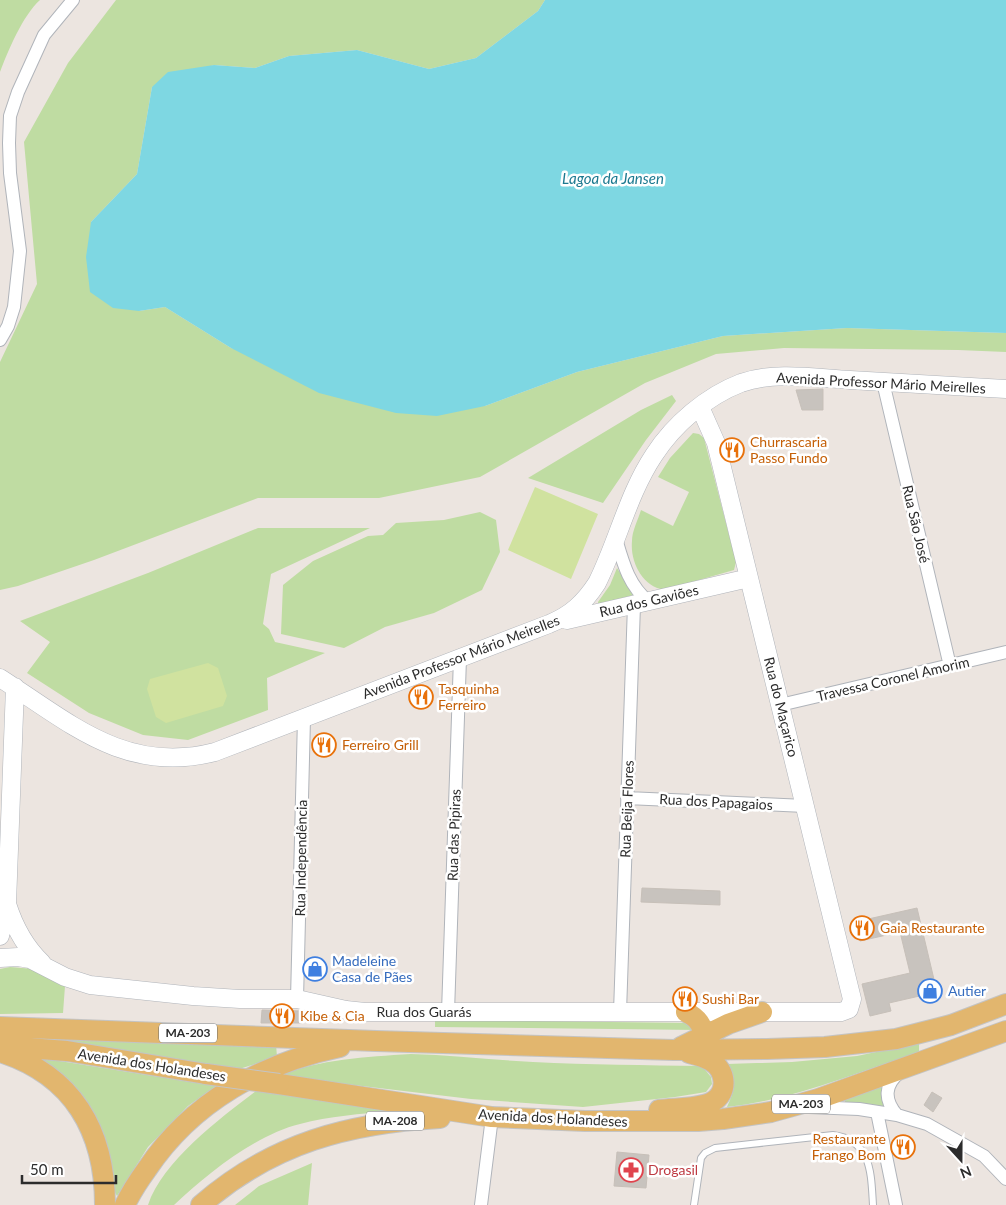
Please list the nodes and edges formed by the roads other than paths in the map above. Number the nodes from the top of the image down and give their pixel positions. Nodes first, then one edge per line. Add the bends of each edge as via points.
1 (73, 0) edge
2 (0, 340) edge
3 (883, 382) junction
4 (1006, 389) edge
5 (700, 407) junction
6 (616, 539) junction
7 (749, 578) junction
8 (641, 604) junction
9 (549, 624) junction
10 (1006, 652) edge
11 (460, 658) junction
12 (950, 666) junction
13 (7, 682) edge
14 (780, 705) junction
15 (304, 718) junction
16 (627, 798) junction
17 (5, 805) edge
18 (805, 806) junction
19 (7, 904) junction
20 (0, 936) edge
21 (3, 957) edge
22 (47, 967) junction
23 (297, 999) junction
24 (1006, 1004) edge
25 (849, 1009) joint
26 (448, 1012) junction
27 (620, 1012) junction
28 (686, 1012) junction
29 (762, 1012) junction
30 (0, 1027) edge
31 (1006, 1031) edge
32 (701, 1038) junction
33 (376, 1042) junction
34 (0, 1046) edge
35 (674, 1050) junction
36 (0, 1052) edge
37 (905, 1068) junction
38 (789, 1107) junction
39 (877, 1112) junction
40 (897, 1114) junction
41 (492, 1117) junction
42 (585, 1121) junction
43 (984, 1156) junction
44 (151, 1163) junction
45 (1006, 1165) edge
46 (252, 1168) junction
47 (1006, 1179) edge
48 (105, 1205) edge
49 (125, 1205) edge
50 (134, 1205) edge
51 (196, 1205) edge
52 (201, 1205) edge
53 (481, 1205) edge
54 (694, 1205) edge
55 (873, 1205) edge
56 (896, 1205) edge

1 - 2 street via 44,35 10,116 10,173 20,251 14,307
3 - 4 street, Avenida Professor Mário Meirelles
3 - 5 street, Avenida Professor Mário Meirelles via 793,377 757,379 726,390
3 - 12 street, Rua São José
5 - 6 street, Avenida Professor Mário Meirelles via 655,453 636,486
5 - 7 street, Rua do Maçarico via 716,444
6 - 8 street
6 - 9 street, Avenida Professor Mário Meirelles via 589,596 575,610
7 - 8 street, Rua dos Gaviões
7 - 14 street, Rua do Maçarico
8 - 9 street, Rua dos Gaviões
8 - 16 street, Rua Beija Flores
9 - 11 street, Avenida Professor Mário Meirelles
10 - 12 street, Travessa Coronel Amorim
11 - 15 street, Avenida Professor Mário Meirelles
11 - 26 street, Rua das Pipiras
12 - 14 street, Travessa Coronel Amorim
13 - 15 street, Avenida Professor Mário Meirelles via 102,742 131,753 161,758 193,757 215,752
13 - 17 street
14 - 18 street, Rua do Maçarico
15 - 23 street, Rua Independência
16 - 18 street, Rua dos Papagaios
16 - 27 street, Rua Beija Flores
17 - 19 street
18 - 25 street, Rua do Maçarico via 852,999
19 - 20 street
19 - 22 street via 26,944
21 - 22 street, Rua dos Guarás via 25,958
22 - 23 street, Rua dos Guarás via 75,981 99,986 192,996
23 - 26 street, Rua dos Guarás via 364,1012
24 - 35 main road, Avenida dos Holandeses / MA-203 via 951,1025 896,1039 825,1047
25 - 29 street, Rua dos Guarás via 841,1012
26 - 27 street, Rua dos Guarás
27 - 28 street, Rua dos Guarás
28 - 29 street, Rua dos Guarás
28 - 32 main road via 700,1023
29 - 32 main road
30 - 33 main road, Avenida dos Holandeses / MA-203
31 - 37 main road, Avenida dos Holandeses / MA-203
32 - 35 main road
33 - 35 main road, Avenida dos Holandeses / MA-203
33 - 44 main road via 302,1056 243,1081 195,1114
34 - 41 main road, Avenida dos Holandeses / MA-203, bridge via 67,1051
35 - 42 main road via 706,1058 717,1065 724,1084 718,1098 703,1105
36 - 48 main road via 42,1071 81,1108 100,1154
37 - 38 main road, Avenida dos Holandeses / MA-203
37 - 40 street via 890,1082 886,1095
38 - 39 street
38 - 42 main road, Avenida dos Holandeses / MA-203 via 715,1120
39 - 40 street
39 - 56 street
40 - 43 street via 944,1132
41 - 42 main road, Avenida dos Holandeses / MA-203
41 - 46 main road, MA-208 via 413,1119 352,1128 301,1144
41 - 53 street
43 - 45 street
43 - 47 street
44 - 49 main road
44 - 50 main road
46 - 51 main road
46 - 52 main road, MA-208
54 - 55 lane via 701,1158 709,1150 833,1135 848,1139 864,1153 870,1166

